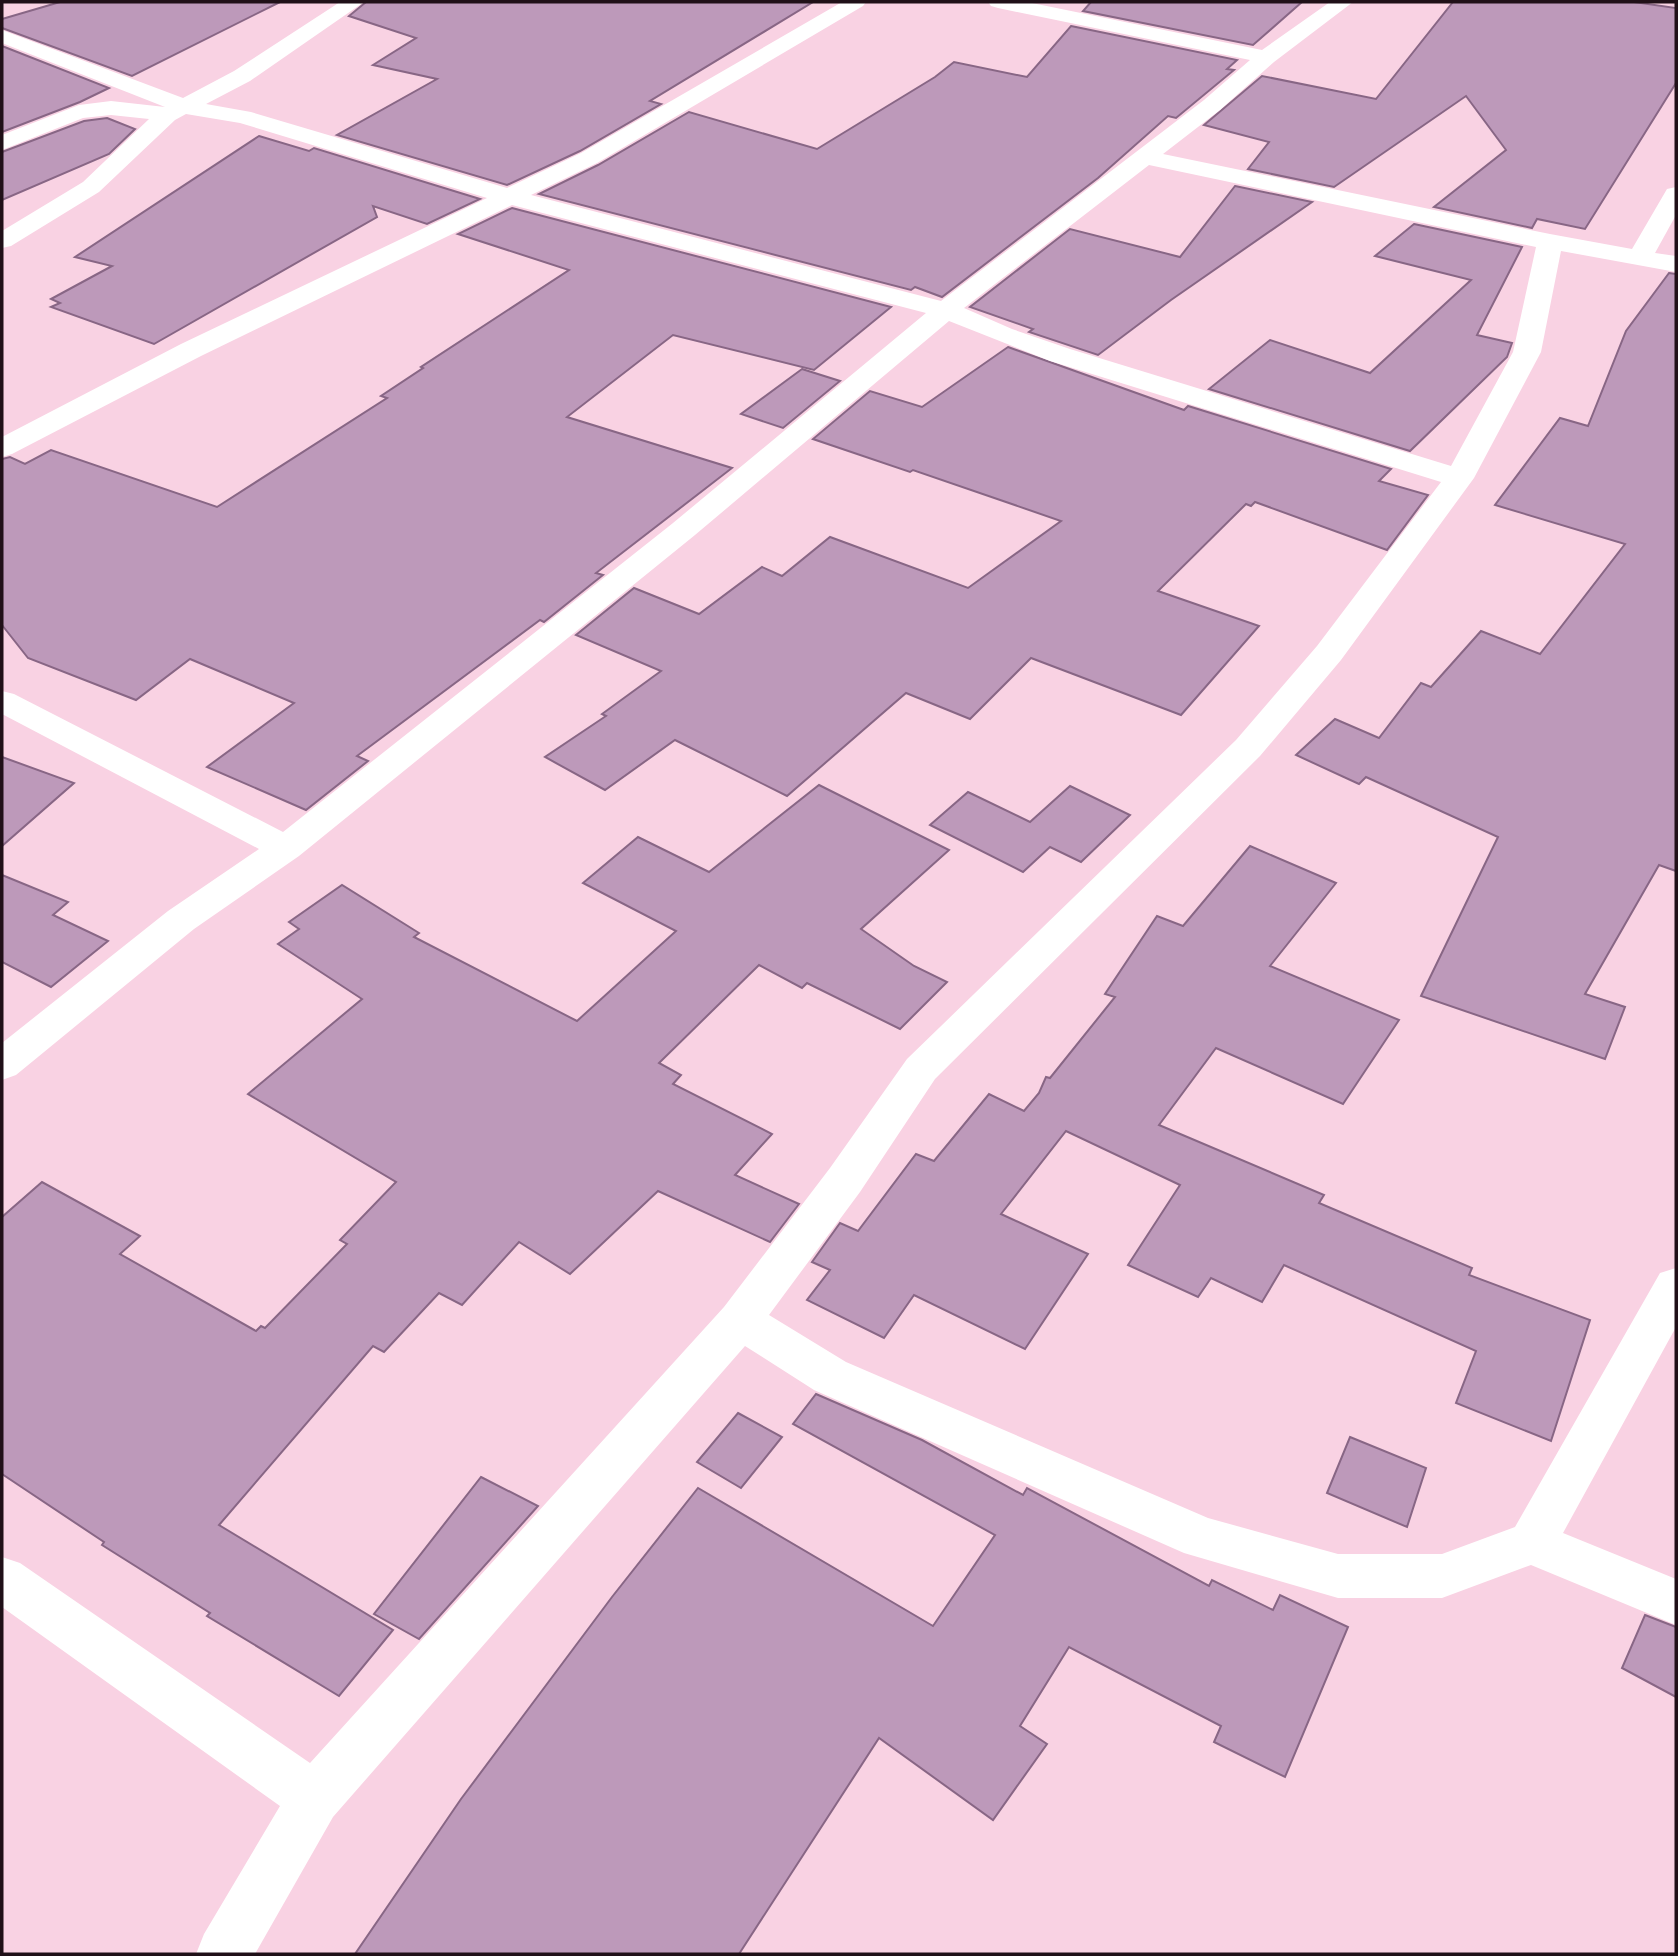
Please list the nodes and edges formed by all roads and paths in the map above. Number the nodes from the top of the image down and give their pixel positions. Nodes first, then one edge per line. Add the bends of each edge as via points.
1 (354, 2) edge
2 (856, 2) edge
3 (998, 2) edge
4 (1343, 2) edge
5 (2, 36) edge
6 (1266, 57) junction
7 (177, 111) junction
8 (2, 143) edge
9 (1144, 157) junction
10 (1676, 194) edge
11 (507, 196) junction
12 (2, 241) edge
13 (1550, 242) junction
14 (1640, 257) junction
15 (1676, 264) edge
16 (946, 310) junction
17 (2, 448) edge
18 (1459, 478) junction
19 (2, 701) edge
20 (286, 848) junction
21 (2, 1065) edge
22 (1676, 1286) edge
23 (740, 1320) junction
24 (1532, 1543) junction
25 (2, 1579) edge
26 (1676, 1602) edge
27 (314, 1798) junction
28 (223, 1954) edge

1 - 7 street via 243,76
2 - 11 street via 589,158
3 - 6 street
4 - 6 street
5 - 7 street
6 - 9 street
7 - 8 street via 111,108 79,112
7 - 11 street via 243,117
7 - 12 street via 90,187
9 - 13 street
9 - 16 street
10 - 14 street
11 - 16 street
11 - 17 street
13 - 14 street
13 - 18 street via 1527,352
14 - 15 street
16 - 18 street via 1060,355
16 - 20 street via 684,529
18 - 23 street via 1329,653 1248,748 922,1069
19 - 20 street
20 - 21 street via 181,920
22 - 24 street
23 - 24 street via 830,1377 1201,1538 1338,1576 1442,1576
23 - 27 street
24 - 26 street
25 - 27 street
27 - 28 street

